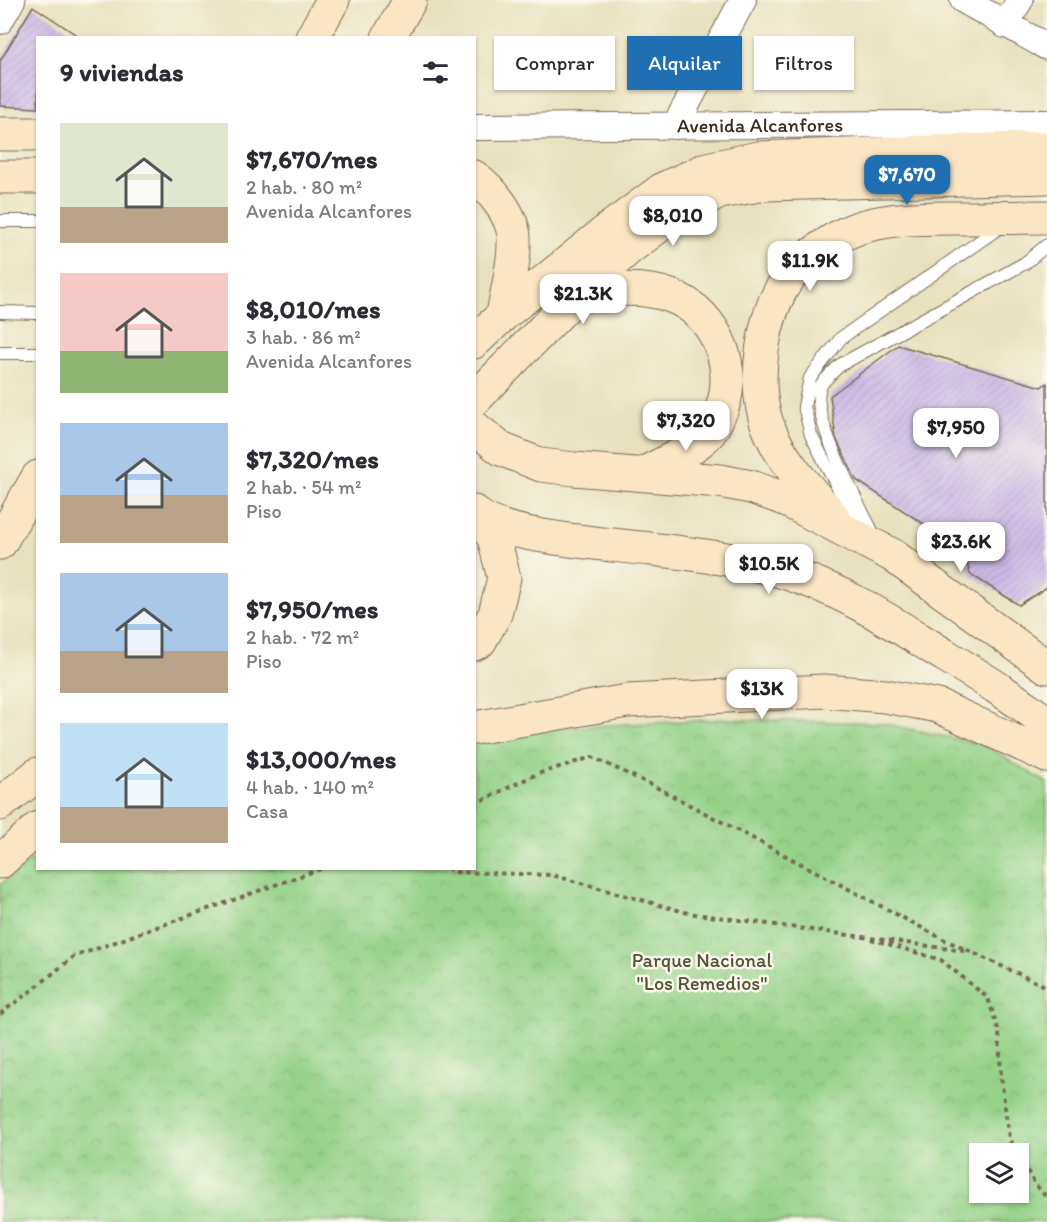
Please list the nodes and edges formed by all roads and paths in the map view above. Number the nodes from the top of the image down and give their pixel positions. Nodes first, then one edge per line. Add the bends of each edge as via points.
1 (12, 0) edge
2 (333, 0) edge
3 (410, 0) edge
4 (743, 0) edge
5 (963, 0) edge
6 (1020, 0) edge
7 (0, 21) edge
8 (1005, 25) junction
9 (313, 36) edge
10 (389, 36) edge
11 (1047, 47) edge
12 (1047, 123) edge
13 (675, 126) junction
14 (476, 127) edge
15 (0, 134) edge
16 (36, 134) edge
17 (1047, 148) edge
18 (0, 177) edge
19 (36, 177) edge
20 (1047, 177) edge
21 (476, 178) edge
22 (1014, 217) junction
23 (1047, 217) edge
24 (0, 221) edge
25 (36, 221) edge
26 (1047, 244) edge
27 (565, 307) junction
28 (0, 312) edge
29 (36, 313) edge
30 (488, 328) edge
31 (0, 352) edge
32 (36, 353) edge
33 (476, 398) edge
34 (476, 429) edge
35 (643, 474) junction
36 (36, 480) edge
37 (477, 515) edge
38 (863, 540) junction
39 (0, 543) edge
40 (476, 643) edge
41 (1047, 667) edge
42 (1047, 723) edge
43 (476, 728) edge
44 (1047, 756) edge
45 (36, 776) edge
46 (476, 803) edge
47 (0, 804) edge
48 (36, 830) edge
49 (0, 862) edge
50 (317, 870) edge
51 (451, 870) edge
52 (858, 936) junction
53 (970, 951) junction
54 (1047, 987) edge
55 (0, 1014) edge
56 (1012, 1143) edge
57 (1029, 1173) edge
58 (1047, 1198) edge

1 - 7 street
2 - 9 main road
3 - 10 main road
4 - 13 street
5 - 8 street
6 - 8 street
8 - 11 street
12 - 13 street, Avenida Alcanfores
13 - 14 street, Avenida Alcanfores
15 - 16 main road
17 - 30 main road, Avenida Alcanfores via 758,158 707,169 663,189
18 - 19 main road
20 - 27 main road via 765,184 720,192 676,213 628,249
21 - 30 main road via 505,208 515,237
22 - 23 main road
22 - 38 lane via 841,338 810,378 804,406 812,435
22 - 38 main road via 920,218 859,228 804,260 779,294 770,317 760,371 768,428 791,468
24 - 25 lane
26 - 38 lane via 1025,263 840,365 820,386 819,405 825,433
27 - 33 main road
27 - 35 main road via 599,291 647,290 671,296 699,314 723,350 728,378 724,406 710,432
28 - 29 lane
31 - 32 lane
34 - 35 main road via 501,449 541,465
35 - 38 main road via 751,487 782,498
36 - 39 main road
37 - 40 main road via 494,538 504,578 495,614
37 - 42 main road via 517,531 731,559 801,578 870,609
38 - 41 main road via 892,555
43 - 44 main road via 627,701 824,691 885,696 938,706
45 - 47 main road
46 - 53 path via 537,774 592,757
48 - 49 main road
50 - 55 path via 73,957
51 - 52 path via 552,875 688,913
52 - 53 path
52 - 56 path via 941,960 988,998 999,1032 1001,1077
53 - 54 path
57 - 58 path

